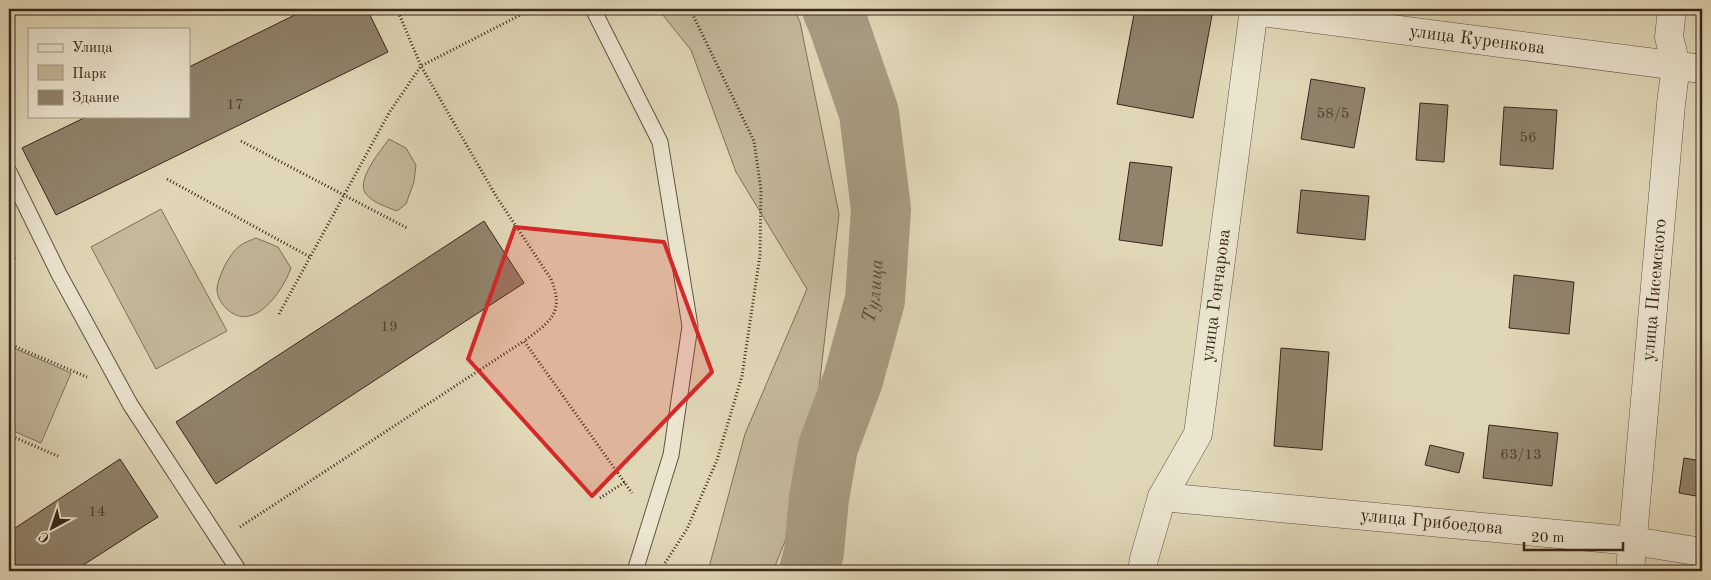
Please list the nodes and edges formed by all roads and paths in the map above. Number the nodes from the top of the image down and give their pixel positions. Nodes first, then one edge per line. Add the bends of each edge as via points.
1 (397, 9) edge
2 (532, 9) edge
3 (592, 9) edge
4 (690, 9) edge
5 (1672, 9) edge
6 (1254, 10) edge
7 (421, 66) junction
8 (1689, 67) edge
9 (241, 140) dead end
10 (9, 172) edge
11 (166, 179) dead end
12 (344, 195) junction
13 (406, 228) dead end
14 (15, 256) dead end
15 (310, 257) junction
16 (9, 275) edge
17 (278, 314) dead end
18 (524, 341) junction
19 (9, 344) edge
20 (124, 393) junction
21 (9, 435) edge
22 (60, 457) dead end
23 (625, 482) junction
24 (1162, 497) junction
25 (600, 498) dead end
26 (652, 520) junction
27 (219, 541) junction
28 (1633, 541) junction
29 (1702, 552) edge
30 (239, 571) edge
31 (635, 571) edge
32 (660, 571) edge
33 (1142, 571) edge
34 (1630, 571) edge

1 - 7 path
2 - 7 path
3 - 26 lane via 660,142 690,326 671,455
4 - 32 path via 754,141 761,190 760,255 742,376 717,460 687,529
5 - 8 street, улица Писемского via 1669,37
6 - 8 street, улица Куренкова
6 - 24 street, улица Гончарова via 1198,434
7 - 12 path via 389,113
7 - 18 path via 496,196 551,279 557,303 554,315
8 - 28 street, улица Писемского via 1671,104
9 - 12 path
10 - 20 lane via 59,274
11 - 15 path
12 - 13 path
12 - 15 path
14 - 16 path
15 - 17 path
18 - 23 path
18 - 27 path
19 - 20 path
20 - 27 lane
21 - 22 path
23 - 25 path
23 - 26 path
24 - 28 street, улица Грибоедова
24 - 33 street, улица Гончарова
26 - 31 lane
27 - 30 lane
28 - 29 street, улица Грибоедова
28 - 34 street, улица Писемского

